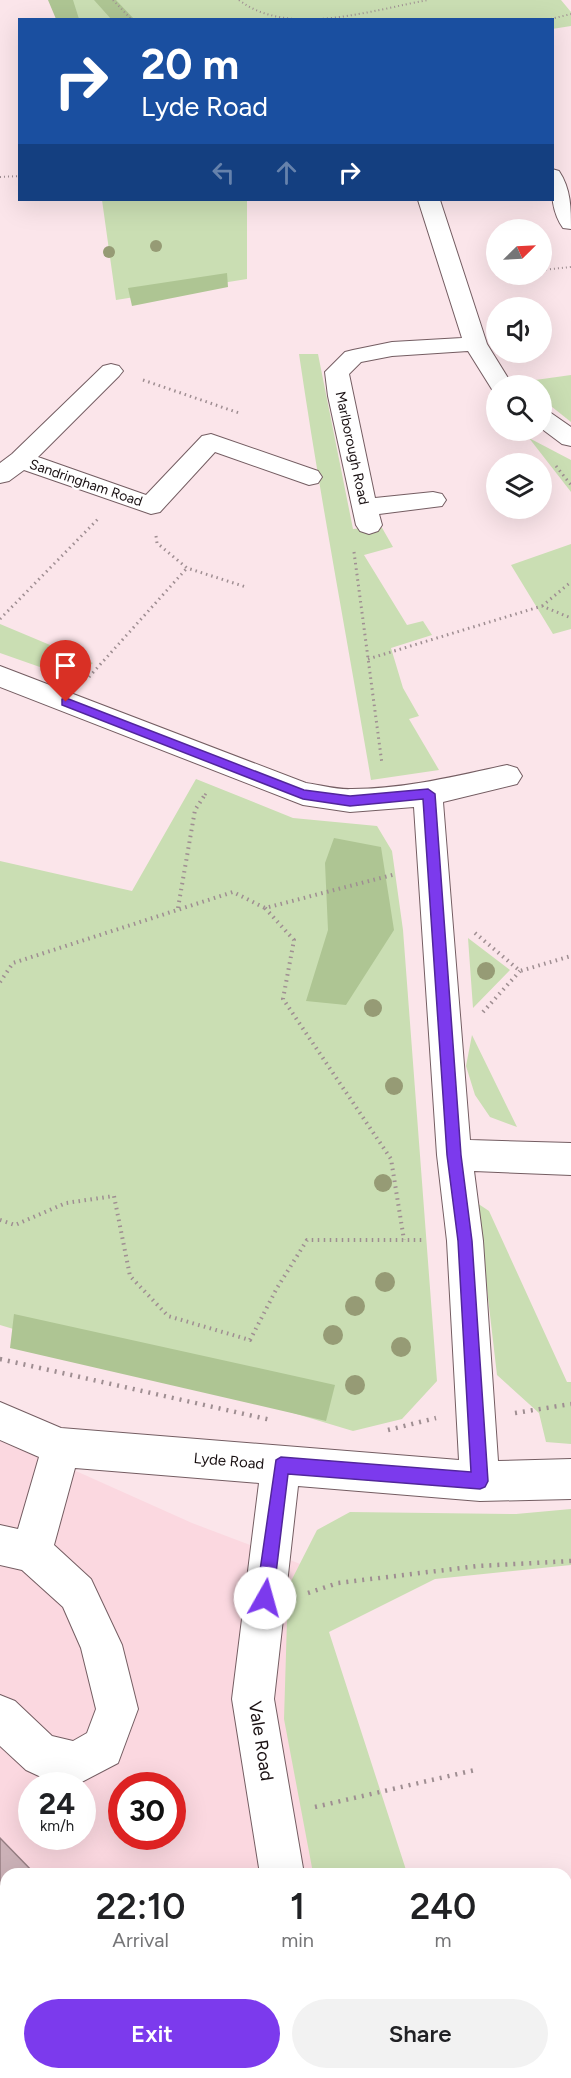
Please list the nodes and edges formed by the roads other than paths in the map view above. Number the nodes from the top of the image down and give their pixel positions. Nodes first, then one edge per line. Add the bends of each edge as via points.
1 (554, 180) edge
2 (429, 201) edge
3 (571, 223) edge
4 (475, 344) junction
5 (111, 371) road end
6 (494, 375) edge
7 (552, 425) edge
8 (571, 438) edge
9 (21, 460) junction
10 (0, 475) edge
11 (309, 477) dead end
12 (433, 500) dead end
13 (0, 676) edge
14 (507, 776) dead end
15 (428, 794) junction
16 (454, 1155) junction
17 (571, 1159) edge
18 (0, 1421) edge
19 (61, 1447) junction
20 (281, 1465) junction
21 (571, 1479) edge
22 (480, 1481) junction
23 (16, 1548) edge
24 (0, 1716) edge
25 (281, 1868) edge

1 - 3 street
2 - 4 street
4 - 6 street
4 - 12 street, Marlborough Road via 392,349 353,357 337,372 367,516
5 - 9 street, Sandringham Road
7 - 8 street
9 - 10 street, Sandringham Road
9 - 11 street, Sandringham Road via 152,506 211,442
13 - 15 street via 303,794 350,801
14 - 15 street
15 - 16 street
16 - 17 street
16 - 22 street via 465,1241
18 - 19 street, Lyde Road
19 - 20 street, Lyde Road
19 - 23 street
20 - 22 street, Lyde Road
20 - 25 street, Vale Road via 253,1699
21 - 22 street, Lyde Road
23 - 24 street via 77,1593 101,1645 117,1708 103,1748 76,1763 41,1755

